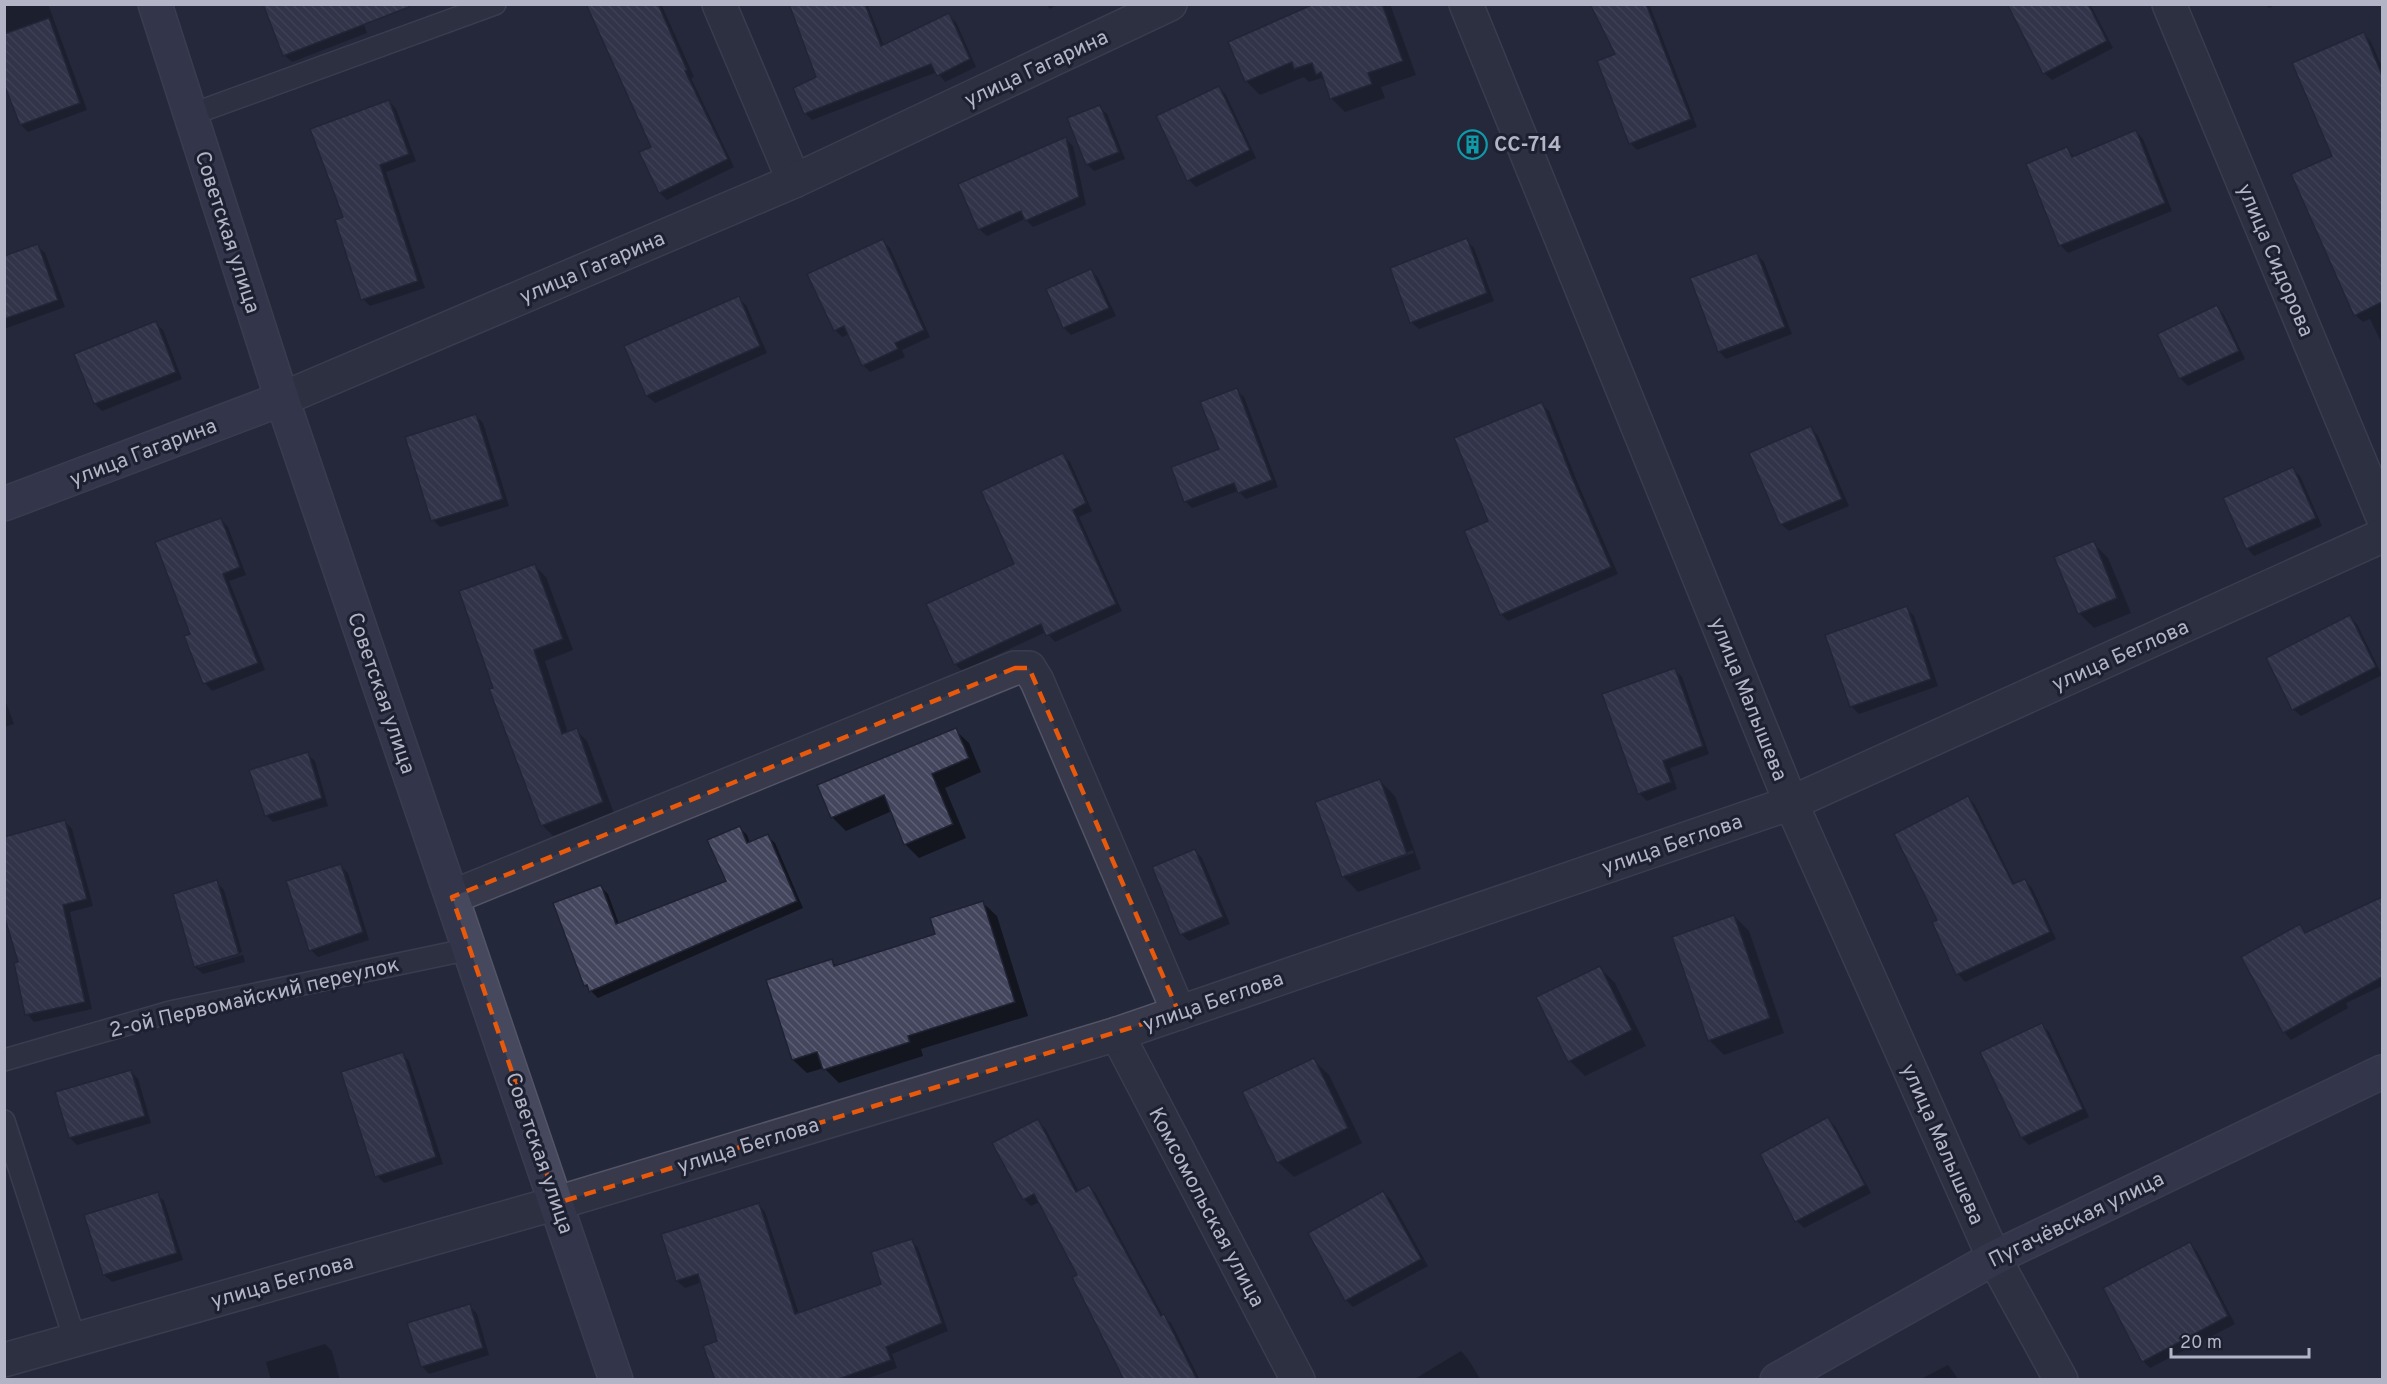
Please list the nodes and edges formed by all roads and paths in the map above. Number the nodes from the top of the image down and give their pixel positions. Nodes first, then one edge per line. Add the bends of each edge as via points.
1 (155, 4) edge
2 (495, 4) edge
3 (719, 4) edge
4 (1170, 4) edge
5 (1466, 4) edge
6 (2169, 4) edge
7 (190, 115) junction
8 (794, 181) junction
9 (282, 399) junction
10 (4, 504) edge
11 (2382, 515) edge
12 (2382, 536) edge
13 (1791, 803) junction
14 (452, 897) junction
15 (470, 949) junction
16 (1179, 1013) junction
17 (1117, 1034) junction
18 (4, 1060) edge
19 (2382, 1072) edge
20 (4, 1121) edge
21 (557, 1203) junction
22 (1994, 1258) junction
23 (75, 1340) junction
24 (4, 1360) edge
25 (616, 1380) edge
26 (1298, 1380) edge
27 (1777, 1380) edge
28 (2061, 1380) edge

1 - 7 street, Советская улица
2 - 7 lane
3 - 8 street
4 - 8 street, улица Гагарина
5 - 13 street, улица Малышева
6 - 11 street, улица Сидорова
7 - 9 street, Советская улица
8 - 9 street, улица Гагарина
9 - 10 street, улица Гагарина
9 - 14 street, Советская улица
12 - 13 street, улица Беглова
13 - 16 street, улица Беглова
13 - 22 street, улица Малышева
14 - 15 street, Советская улица
14 - 16 street via 1015,668 1029,668
15 - 18 lane, 2-ой Первомайский переулок via 170,1012
15 - 21 street, Советская улица
16 - 17 street, улица Беглова
17 - 21 street, улица Беглова
17 - 26 street, Комсомольская улица
19 - 22 street, Пугачёвская улица
20 - 23 lane
21 - 23 street, улица Беглова
21 - 25 street, Советская улица
22 - 27 street, Пугачёвская улица
22 - 28 street, улица Малышева
23 - 24 street, улица Беглова

